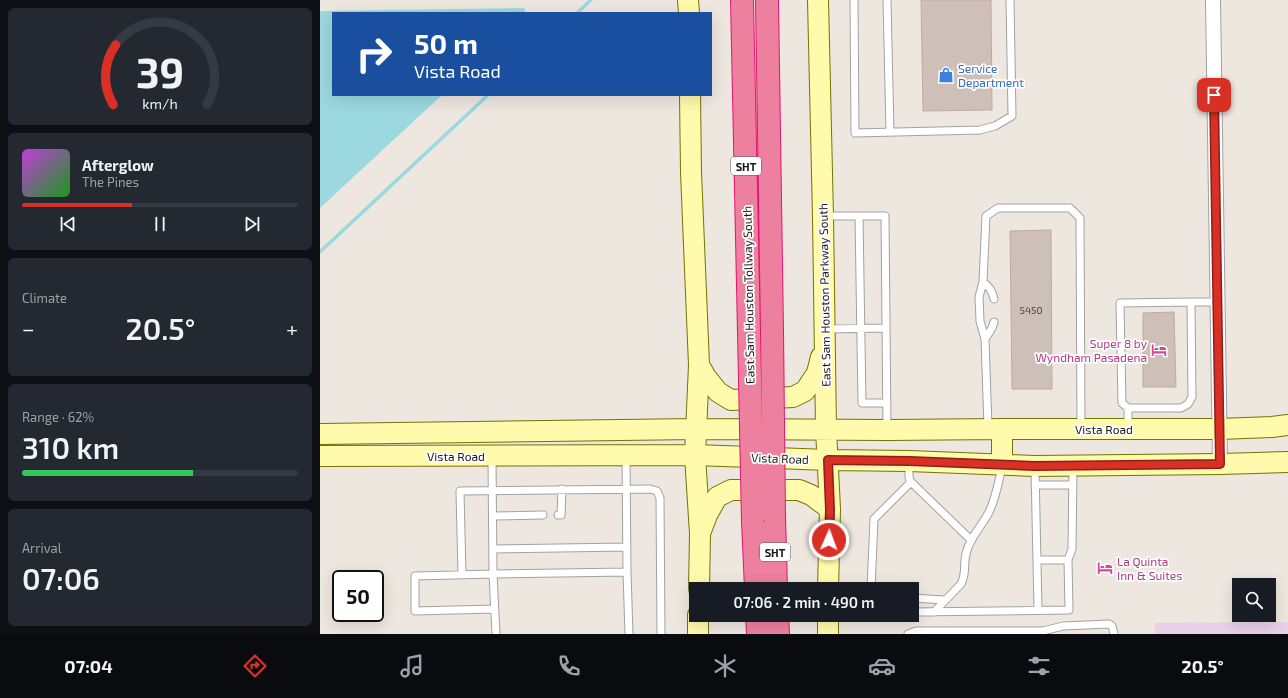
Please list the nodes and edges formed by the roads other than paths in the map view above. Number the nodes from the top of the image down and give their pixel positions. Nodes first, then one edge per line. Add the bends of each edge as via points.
1 (688, 0) edge
2 (742, 0) edge
3 (767, 0) edge
4 (818, 0) edge
5 (854, 0) edge
6 (886, 0) edge
7 (1010, 0) edge
8 (1213, 0) edge
9 (689, 12) edge
10 (690, 96) edge
11 (890, 132) junction
12 (823, 216) junction
13 (859, 216) junction
14 (984, 282) junction
15 (994, 299) dead end
16 (1191, 302) junction
17 (1217, 302) junction
18 (994, 322) dead end
19 (861, 328) junction
20 (886, 328) junction
21 (825, 338) junction
22 (984, 339) junction
23 (699, 365) junction
24 (887, 403) junction
25 (1128, 408) junction
26 (1288, 425) edge
27 (696, 429) junction
28 (826, 429) junction
29 (995, 429) junction
30 (1082, 429) junction
31 (1128, 429) junction
32 (1219, 429) junction
33 (887, 430) junction
34 (492, 432) junction
35 (320, 434) edge
36 (492, 455) junction
37 (626, 455) junction
38 (695, 455) junction
39 (320, 456) edge
40 (828, 460) junction
41 (909, 461) junction
42 (1288, 462) edge
43 (1220, 464) junction
44 (1002, 465) junction
45 (1035, 475) junction
46 (1073, 475) junction
47 (911, 482) junction
48 (626, 488) junction
49 (562, 489) junction
50 (493, 490) junction
51 (830, 510) junction
52 (543, 515) dead end
53 (558, 515) dead end
54 (493, 516) junction
55 (700, 534) junction
56 (971, 540) junction
57 (626, 547) junction
58 (493, 549) junction
59 (1037, 560) junction
60 (1068, 560) junction
61 (627, 572) junction
62 (493, 574) junction
63 (462, 575) junction
64 (699, 582) edge
65 (756, 582) edge
66 (776, 582) edge
67 (828, 582) edge
68 (871, 582) edge
69 (919, 598) edge
70 (944, 600) junction
71 (494, 609) junction
72 (1038, 610) junction
73 (919, 612) edge
74 (934, 612) junction
75 (698, 622) edge
76 (757, 622) edge
77 (778, 622) edge
78 (828, 622) edge
79 (1043, 632) edge
80 (496, 634) edge
81 (629, 634) edge
82 (661, 634) edge
83 (698, 634) edge
84 (758, 634) edge
85 (778, 634) edge
86 (828, 634) edge
87 (908, 634) edge
88 (1114, 634) edge

1 - 9 street
2 - 65 highway, East Sam Houston Tollway South / SHT, bridge
3 - 66 highway, East Sam Houston Tollway South / SHT, bridge
4 - 12 street, East Sam Houston Parkway South
5 - 11 lane via 855,133
6 - 11 lane
7 - 11 lane via 1012,116 995,126 980,130
8 - 17 street
10 - 23 street
12 - 13 lane
12 - 21 street, East Sam Houston Parkway South
13 - 19 lane
13 - 20 lane via 885,216
14 - 15 lane via 993,292
14 - 22 lane via 980,297 980,321
14 - 30 lane via 986,216 998,208 1070,208 1080,218
16 - 17 lane
16 - 25 lane via 1192,397 1188,404 1181,408
16 - 25 lane via 1120,303 1122,403
17 - 32 street
18 - 22 lane
19 - 20 lane
19 - 21 lane
19 - 24 lane via 862,403
20 - 24 lane
21 - 23 street via 817,373 805,391 793,397 731,400 718,392
21 - 28 street, East Sam Houston Parkway South
22 - 29 lane
23 - 27 street
24 - 33 lane
25 - 31 lane
26 - 32 street, Vista Road
27 - 28 street, Vista Road
27 - 34 street, Vista Road
27 - 38 street
28 - 33 street, Vista Road
28 - 40 street, East Sam Houston Parkway South
29 - 30 street, Vista Road
29 - 33 street, Vista Road
29 - 44 street
30 - 31 street, Vista Road
31 - 32 street, Vista Road
32 - 43 street
34 - 35 street, Vista Road
34 - 36 street
36 - 37 street, Vista Road
36 - 39 street, Vista Road
36 - 50 lane
37 - 38 street, Vista Road
37 - 48 lane
38 - 40 street, Vista Road
38 - 55 street
40 - 41 street, Vista Road
40 - 51 street, East Sam Houston Parkway South
41 - 44 street, Vista Road
41 - 47 lane
42 - 43 street, Vista Road
43 - 46 street, Vista Road
44 - 45 street, Vista Road
44 - 56 lane via 994,500
45 - 46 street, Vista Road
45 - 59 lane
46 - 60 lane via 1072,549
47 - 56 lane
47 - 68 lane via 874,519
48 - 49 lane
48 - 57 lane
48 - 82 lane via 657,491 660,498
49 - 50 lane
49 - 53 lane via 561,515
50 - 54 lane
50 - 63 lane via 460,491
51 - 55 street via 800,490 731,490 717,497
51 - 67 street, East Sam Houston Parkway South
52 - 54 lane
54 - 58 lane
55 - 64 street
56 - 70 lane via 966,554 964,578
57 - 58 lane
57 - 61 lane
58 - 62 lane
59 - 60 lane
59 - 72 lane
60 - 72 lane via 1069,610
61 - 62 lane
61 - 81 lane
62 - 63 lane
62 - 71 lane
63 - 71 lane via 415,576 415,611
69 - 70 lane
70 - 74 lane
71 - 80 lane
72 - 74 lane
73 - 74 lane
75 - 83 street
76 - 84 highway
77 - 85 highway
78 - 86 street
79 - 87 lane via 916,631
79 - 88 lane via 1062,626 1109,624

